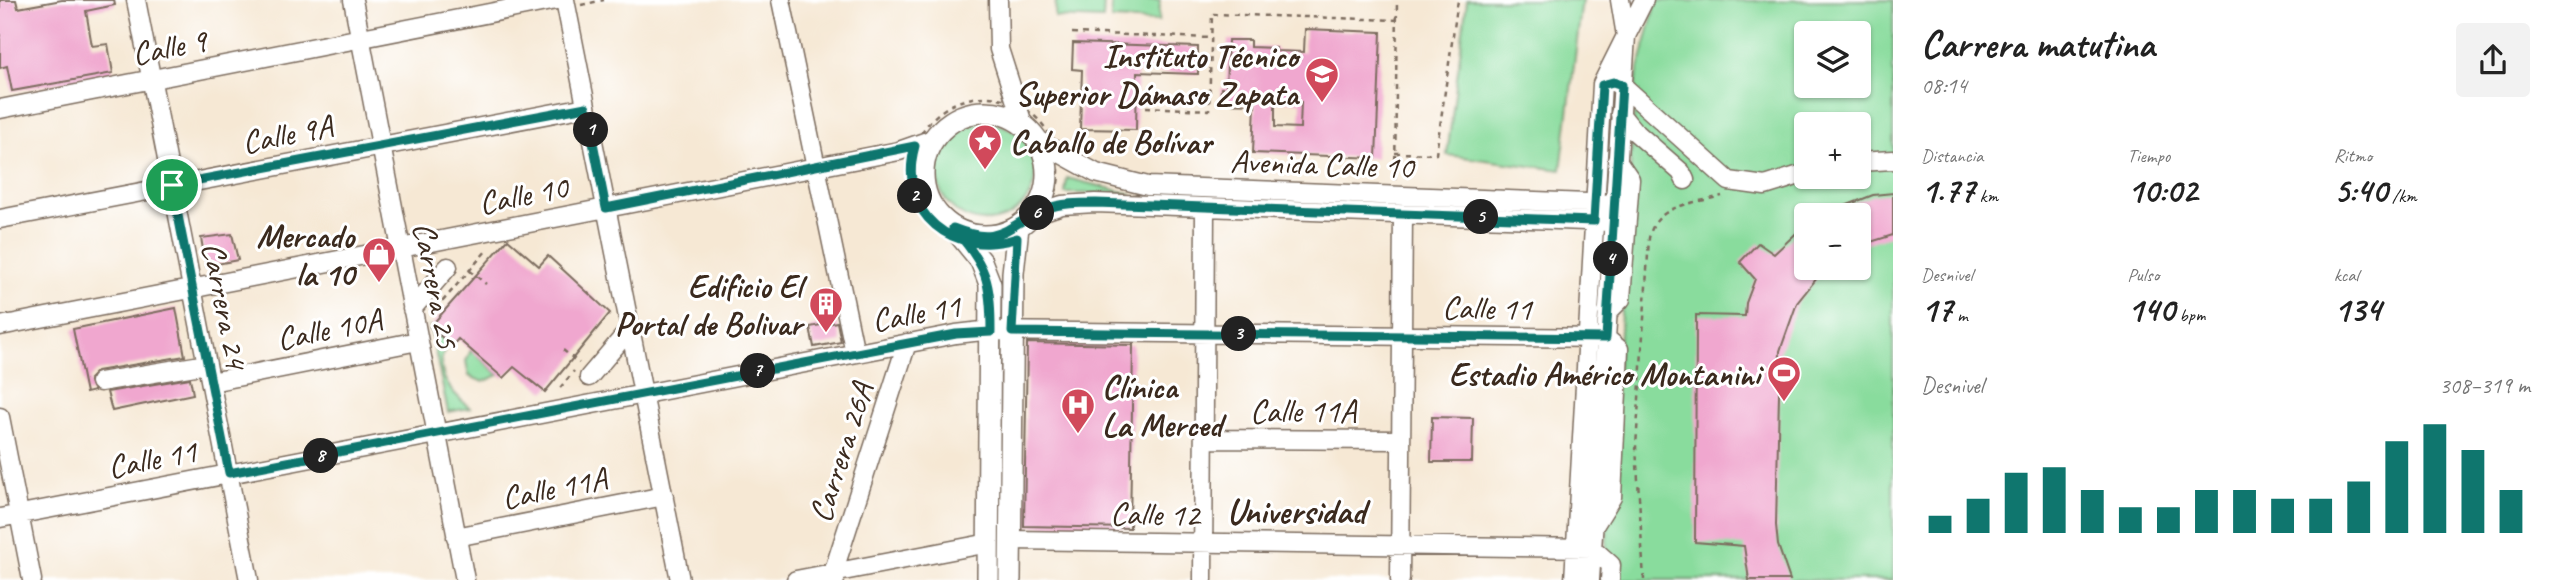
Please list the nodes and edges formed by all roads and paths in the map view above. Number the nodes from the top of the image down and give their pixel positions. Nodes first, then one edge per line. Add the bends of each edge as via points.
1 (136, 0) edge
2 (353, 0) edge
3 (493, 0) edge
4 (565, 0) edge
5 (781, 0) edge
6 (998, 0) edge
7 (1398, 0) edge
8 (1458, 0) edge
9 (1620, 0) edge
10 (1644, 0) edge
11 (547, 1) edge
12 (473, 16) junction
13 (1397, 20) junction
14 (1072, 33) dead end
15 (1626, 36) junction
16 (1211, 38) junction
17 (361, 39) junction
18 (151, 79) junction
19 (1602, 85) junction
20 (1622, 85) junction
21 (1015, 103) junction
22 (586, 107) junction
23 (1146, 107) dead end
24 (0, 109) edge
25 (1620, 114) junction
26 (1023, 124) junction
27 (924, 143) junction
28 (381, 145) junction
29 (1047, 146) junction
30 (1395, 153) junction
31 (1617, 160) junction
32 (1893, 160) edge
33 (1871, 161) edge
34 (816, 167) junction
35 (1794, 177) edge
36 (1685, 180) dead end
37 (1394, 183) dead end
38 (172, 185) junction
39 (1723, 196) dead end
40 (1205, 207) junction
41 (606, 208) junction
42 (1594, 212) junction
43 (1613, 213) junction
44 (1403, 214) junction
45 (0, 219) edge
46 (1029, 222) junction
47 (960, 235) junction
48 (400, 248) junction
49 (487, 250) dead end
50 (448, 267) dead end
51 (470, 270) junction
52 (486, 284) dead end
53 (192, 289) junction
54 (412, 309) junction
55 (436, 309) dead end
56 (1607, 313) junction
57 (0, 326) edge
58 (630, 329) junction
59 (1002, 332) junction
60 (1204, 334) junction
61 (1402, 336) junction
62 (1597, 338) junction
63 (418, 341) junction
64 (907, 343) junction
65 (563, 350) dead end
66 (856, 353) junction
67 (207, 364) junction
68 (584, 370) joint
69 (100, 382) dead end
70 (211, 382) junction
71 (643, 393) junction
72 (0, 417) edge
73 (435, 433) junction
74 (1204, 439) junction
75 (1401, 440) junction
76 (229, 473) junction
77 (664, 496) junction
78 (19, 514) junction
79 (0, 518) edge
80 (456, 537) junction
81 (1010, 540) junction
82 (989, 543) junction
83 (1203, 543) junction
84 (1400, 546) junction
85 (1584, 548) junction
86 (834, 576) edge
87 (32, 580) edge
88 (249, 580) edge
89 (465, 580) edge
90 (680, 580) edge
91 (796, 580) edge
92 (988, 580) edge
93 (1010, 580) edge
94 (1203, 580) edge
95 (1399, 580) edge
96 (1574, 580) edge
97 (1590, 580) edge
98 (1610, 580) edge
99 (1644, 580) edge

1 - 18 street, Carrera 24
2 - 17 street, Carrera 25
3 - 12 street via 484,2
4 - 22 street
5 - 34 street, Carrera 26A
6 - 21 street via 999,49
7 - 13 path
8 - 30 path via 1437,154
9 - 15 street
10 - 15 street
11 - 12 street, Calle 9
12 - 17 street, Calle 9
13 - 16 path via 1212,14
13 - 30 path
14 - 16 path
15 - 19 street
15 - 20 street
16 - 23 path via 1209,110
17 - 18 street, Calle 9
17 - 28 street, Carrera 25
18 - 24 street, Calle 9
18 - 38 street, Carrera 24
19 - 20 street
19 - 42 street
20 - 25 street
20 - 35 street via 1729,181 1765,186
21 - 26 street
21 - 27 path via 995,97 956,102 926,126
21 - 29 path via 1045,126
22 - 28 street, Calle 9A
22 - 41 street
25 - 31 street
25 - 36 street
26 - 27 main road via 994,112 975,112 956,118
26 - 29 main road
27 - 34 street, Calle 10
27 - 47 main road via 922,170 929,203
27 - 47 path via 910,177 922,211 948,235
28 - 38 street, Calle 9A
28 - 48 street, Carrera 25
29 - 42 street, Avenida Calle 10 via 1096,173 1148,186
29 - 46 main road via 1048,179
29 - 46 path via 1059,181
30 - 37 path
31 - 43 street
31 - 56 street via 1629,179 1629,190 1621,299
32 - 33 street
34 - 41 street, Calle 10
34 - 66 street, Carrera 26A
38 - 45 street, Calle 9A
38 - 53 street, Carrera 24
39 - 99 path via 1662,212 1652,223 1636,447
40 - 44 street, Avenida Calle 10
40 - 46 street, Avenida Calle 10 via 1077,203
40 - 60 street
41 - 48 street, Calle 10
41 - 58 street
42 - 43 street, Avenida Calle 10
42 - 44 street, Avenida Calle 10
42 - 62 street
43 - 56 street
44 - 61 street
46 - 46 path via 1033,228
46 - 47 main road via 1003,234
46 - 47 path via 983,245
46 - 59 main road
47 - 59 main road via 981,261
48 - 53 street, Calle 10
48 - 54 street, Carrera 25
49 - 51 path
50 - 54 street
51 - 52 path
51 - 55 path
53 - 57 street, Calle 10
53 - 67 street, Carrera 24
54 - 63 street, Carrera 25
56 - 62 street
58 - 68 street
58 - 71 street
59 - 60 street, Calle 11
59 - 64 street, Calle 11 via 967,332
59 - 81 main road
59 - 82 main road
60 - 61 street, Calle 11
60 - 74 street
61 - 62 street, Calle 11
61 - 75 street
62 - 85 street
62 - 85 street via 1594,526
63 - 70 street, Calle 10A
63 - 73 street, Carrera 25
64 - 66 street, Calle 11
64 - 86 street, Carrera 26A
65 - 68 path
66 - 71 street, Calle 11
67 - 69 street
67 - 70 street, Carrera 24
70 - 76 street, Carrera 24
71 - 73 street, Calle 11
71 - 77 street
72 - 78 street
73 - 76 street, Calle 11
73 - 80 street, Carrera 25
74 - 75 street, Calle 11A
74 - 83 street
75 - 84 street
76 - 78 street, Calle 11
76 - 88 street, Carrera 24
77 - 80 street, Calle 11A
77 - 90 street
78 - 79 street, Calle 11
78 - 87 street
80 - 89 street, Carrera 25
81 - 83 street, Calle 12
81 - 93 main road
82 - 86 street
82 - 92 main road
83 - 84 street, Calle 12
83 - 94 street
84 - 85 street, Calle 12
84 - 95 street
85 - 96 street
85 - 97 street
85 - 98 street via 1611,565
86 - 91 street

